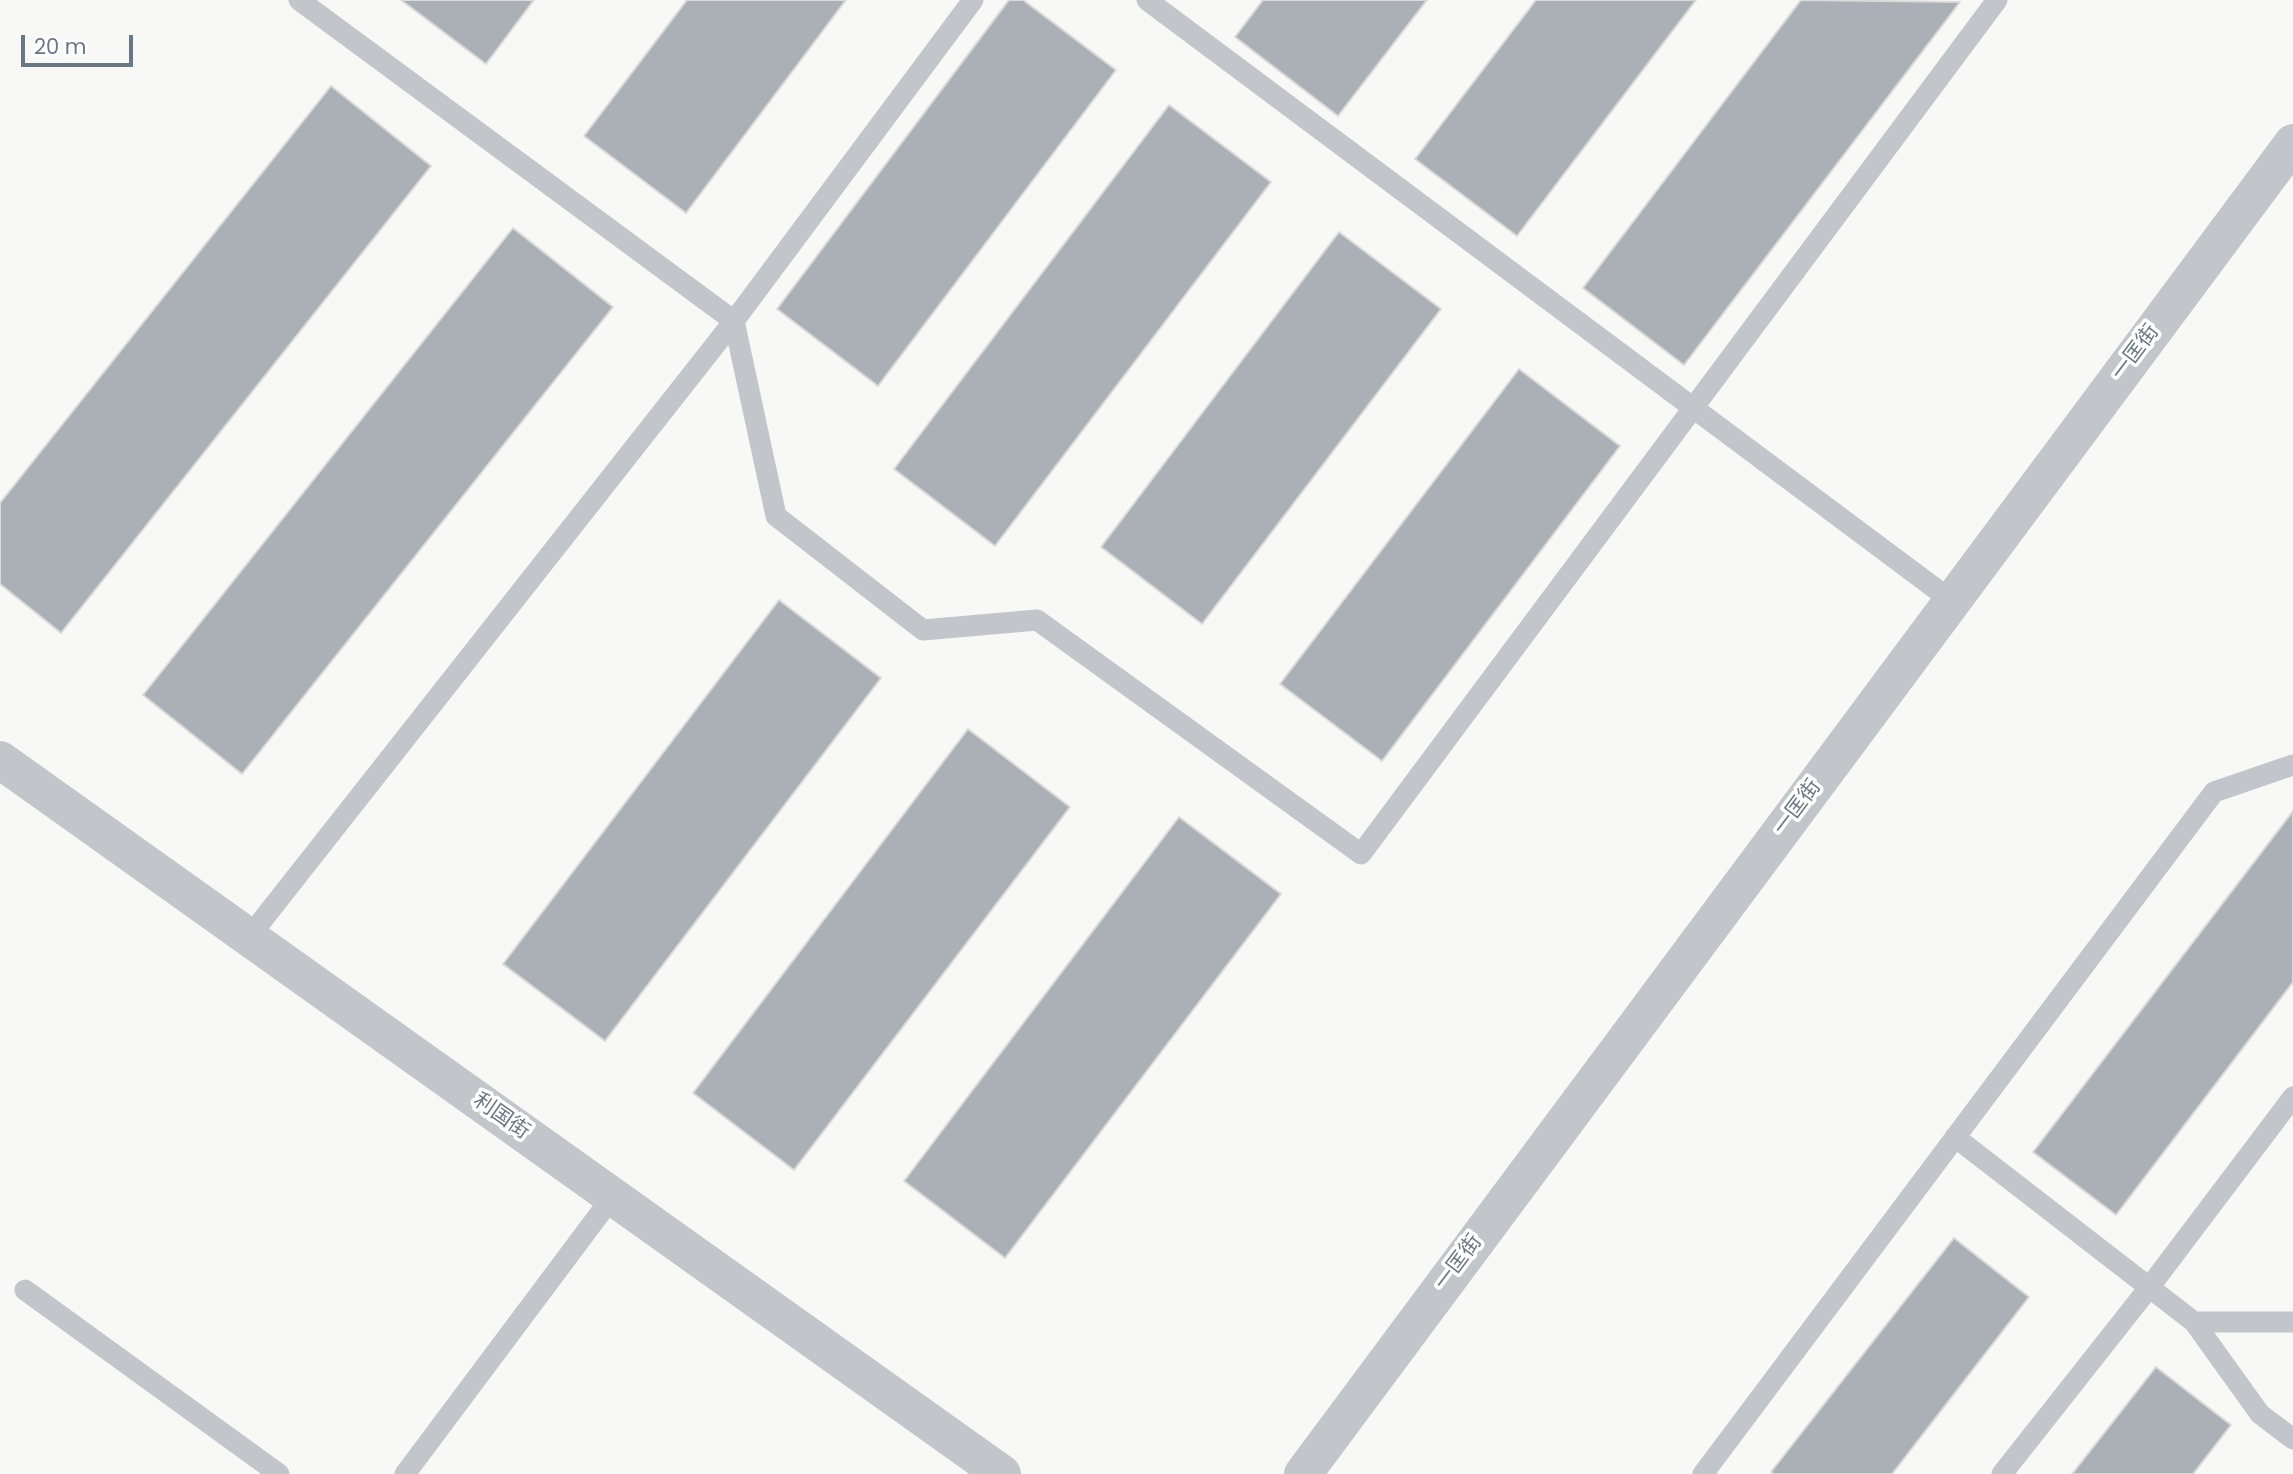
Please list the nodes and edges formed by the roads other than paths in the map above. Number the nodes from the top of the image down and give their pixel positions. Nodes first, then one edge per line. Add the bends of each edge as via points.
1 (299, 0) edge
2 (973, 0) edge
3 (1147, 0) edge
4 (1997, 0) edge
5 (2293, 143) edge
6 (734, 321) junction
7 (1695, 410) junction
8 (1952, 601) junction
9 (0, 760) edge
10 (2293, 765) edge
11 (249, 937) junction
12 (2293, 1097) edge
13 (1955, 1137) junction
14 (613, 1196) junction
15 (2148, 1289) junction
16 (25, 1290) dead end
17 (2194, 1322) junction
18 (2293, 1322) edge
19 (2293, 1439) edge
20 (1714, 1470) edge
21 (279, 1474) edge
22 (405, 1474) edge
23 (1002, 1474) edge
24 (1303, 1474) edge
25 (2002, 1474) edge

1 - 6 lane
2 - 6 lane
3 - 7 lane
4 - 7 lane
5 - 8 street, 一匡街
6 - 7 lane via 776,516 923,630 1037,620 1361,854
6 - 11 lane
7 - 8 lane
8 - 24 street, 一匡街
9 - 11 street, 利国街
10 - 13 lane via 2214,792
11 - 14 street, 利国街
12 - 15 lane
13 - 15 lane
13 - 20 lane
14 - 22 lane
14 - 23 street, 利国街
15 - 17 lane
15 - 25 lane
16 - 21 lane
17 - 18 lane
17 - 19 lane via 2260,1414

